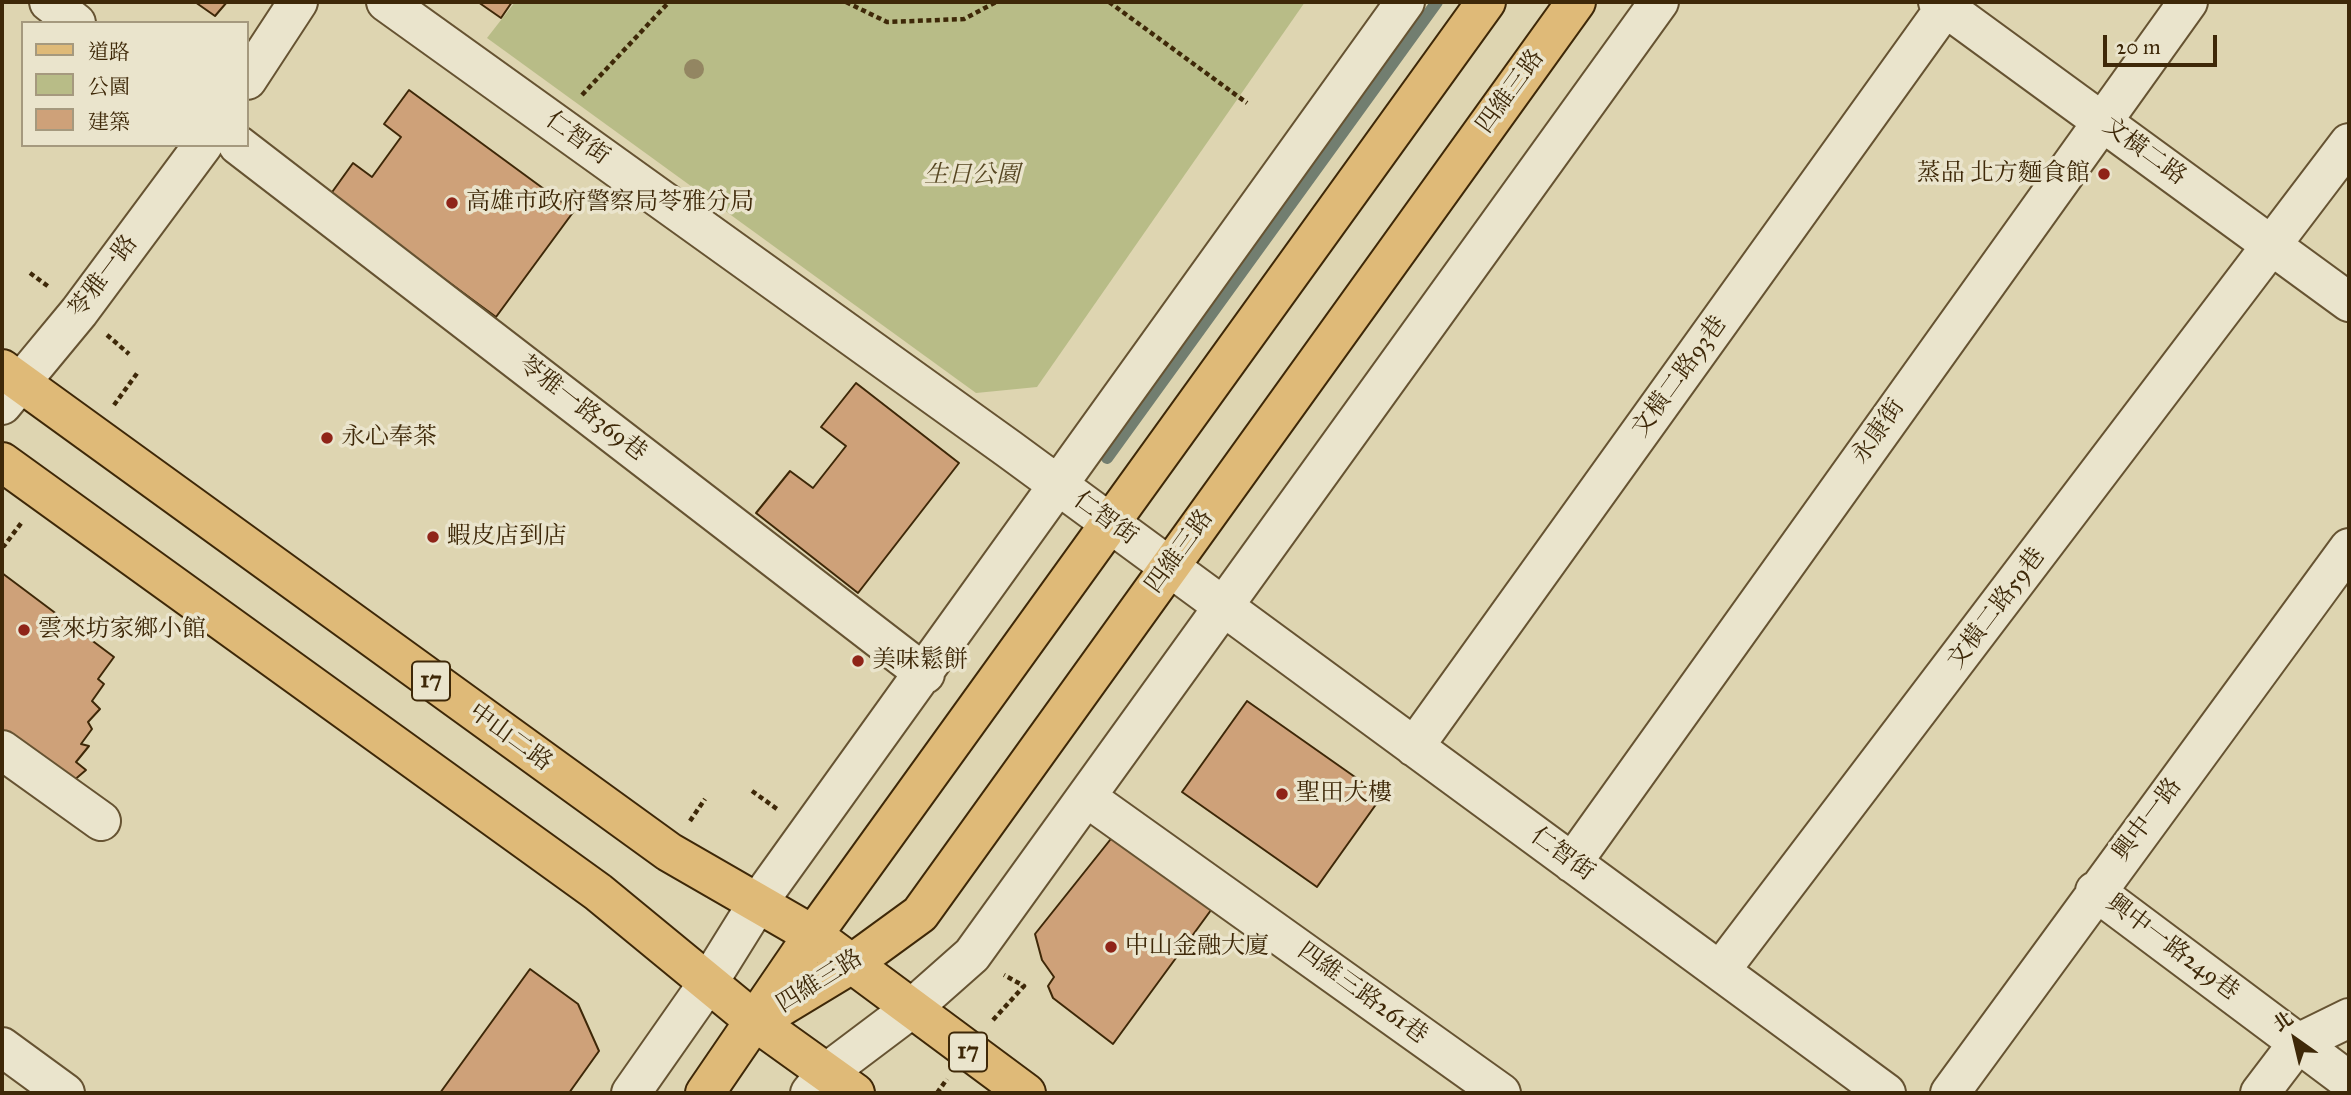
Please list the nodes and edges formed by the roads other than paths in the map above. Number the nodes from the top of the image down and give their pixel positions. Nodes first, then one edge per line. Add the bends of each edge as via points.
1 (48, 2) edge
2 (299, 2) edge
3 (386, 2) edge
4 (1405, 2) edge
5 (1486, 2) edge
6 (1576, 2) edge
7 (1659, 2) edge
8 (2188, 2) edge
9 (1944, 3) edge
10 (73, 21) edge
11 (248, 78) edge
12 (2101, 120) junction
13 (2349, 143) edge
14 (202, 147) edge
15 (241, 147) edge
16 (2273, 246) junction
17 (2349, 302) edge
18 (8, 385) edge
19 (2, 462) edge
20 (1060, 486) junction
21 (1110, 523) junction
22 (2349, 548) edge
23 (1170, 567) junction
24 (1223, 606) junction
25 (925, 674) junction
26 (1414, 747) junction
27 (2, 750) edge
28 (1086, 797) junction
29 (101, 821) dead end
30 (1572, 863) junction
31 (2095, 891) junction
32 (759, 901) junction
33 (813, 935) junction
34 (850, 965) junction
35 (1720, 971) junction
36 (708, 983) junction
37 (911, 1009) junction
38 (2349, 1018) edge
39 (756, 1022) junction
40 (2298, 1043) junction
41 (2, 1047) edge
42 (2349, 1081) edge
43 (830, 1086) edge
44 (65, 1093) edge
45 (631, 1093) edge
46 (705, 1093) edge
47 (1026, 1093) edge
48 (1501, 1093) edge
49 (1886, 1093) edge
50 (1950, 1093) edge
51 (2260, 1093) edge

1 - 10 street
2 - 11 street
3 - 20 street, 仁智街
4 - 20 street
5 - 21 main road, 四維三路
6 - 23 main road, 四維三路
7 - 24 street
8 - 12 street, 永康街
9 - 12 street, 文橫二路
9 - 26 street, 文橫二路93巷
12 - 16 street, 文橫二路
12 - 30 street, 永康街
13 - 16 street, 文橫二路59巷
14 - 18 street, 苓雅一路 via 79,312
15 - 25 street, 苓雅一路369巷
16 - 17 street, 文橫二路
16 - 35 street, 文橫二路59巷
18 - 32 main road, 中山二路 / 17 via 119,457 668,852
19 - 36 main road via 598,891
20 - 21 street, 仁智街
20 - 25 street
21 - 23 street, 仁智街
21 - 33 main road, 四維三路
22 - 31 street, 興中一路
23 - 24 street, 仁智街
23 - 34 main road, 四維三路 via 920,915
24 - 26 street, 仁智街
24 - 28 street
25 - 32 street
26 - 30 street, 仁智街
27 - 29 street
28 - 37 street via 972,955
28 - 48 street, 四維三路261巷
30 - 35 street, 仁智街
31 - 40 street, 興中一路249巷
31 - 50 street, 興中一路
32 - 33 main road, 中山二路 / 17
32 - 36 street
33 - 34 main road, 中山二路 / 17
33 - 39 main road, 四維三路
34 - 37 main road, 中山二路 / 17
34 - 39 main road, 四維三路
35 - 49 street, 仁智街
36 - 39 main road
36 - 45 street
37 - 43 street
37 - 47 main road, 中山二路 / 17
38 - 40 street
39 - 43 main road
39 - 46 main road
40 - 42 street, 興中一路249巷
40 - 51 street
41 - 44 street

